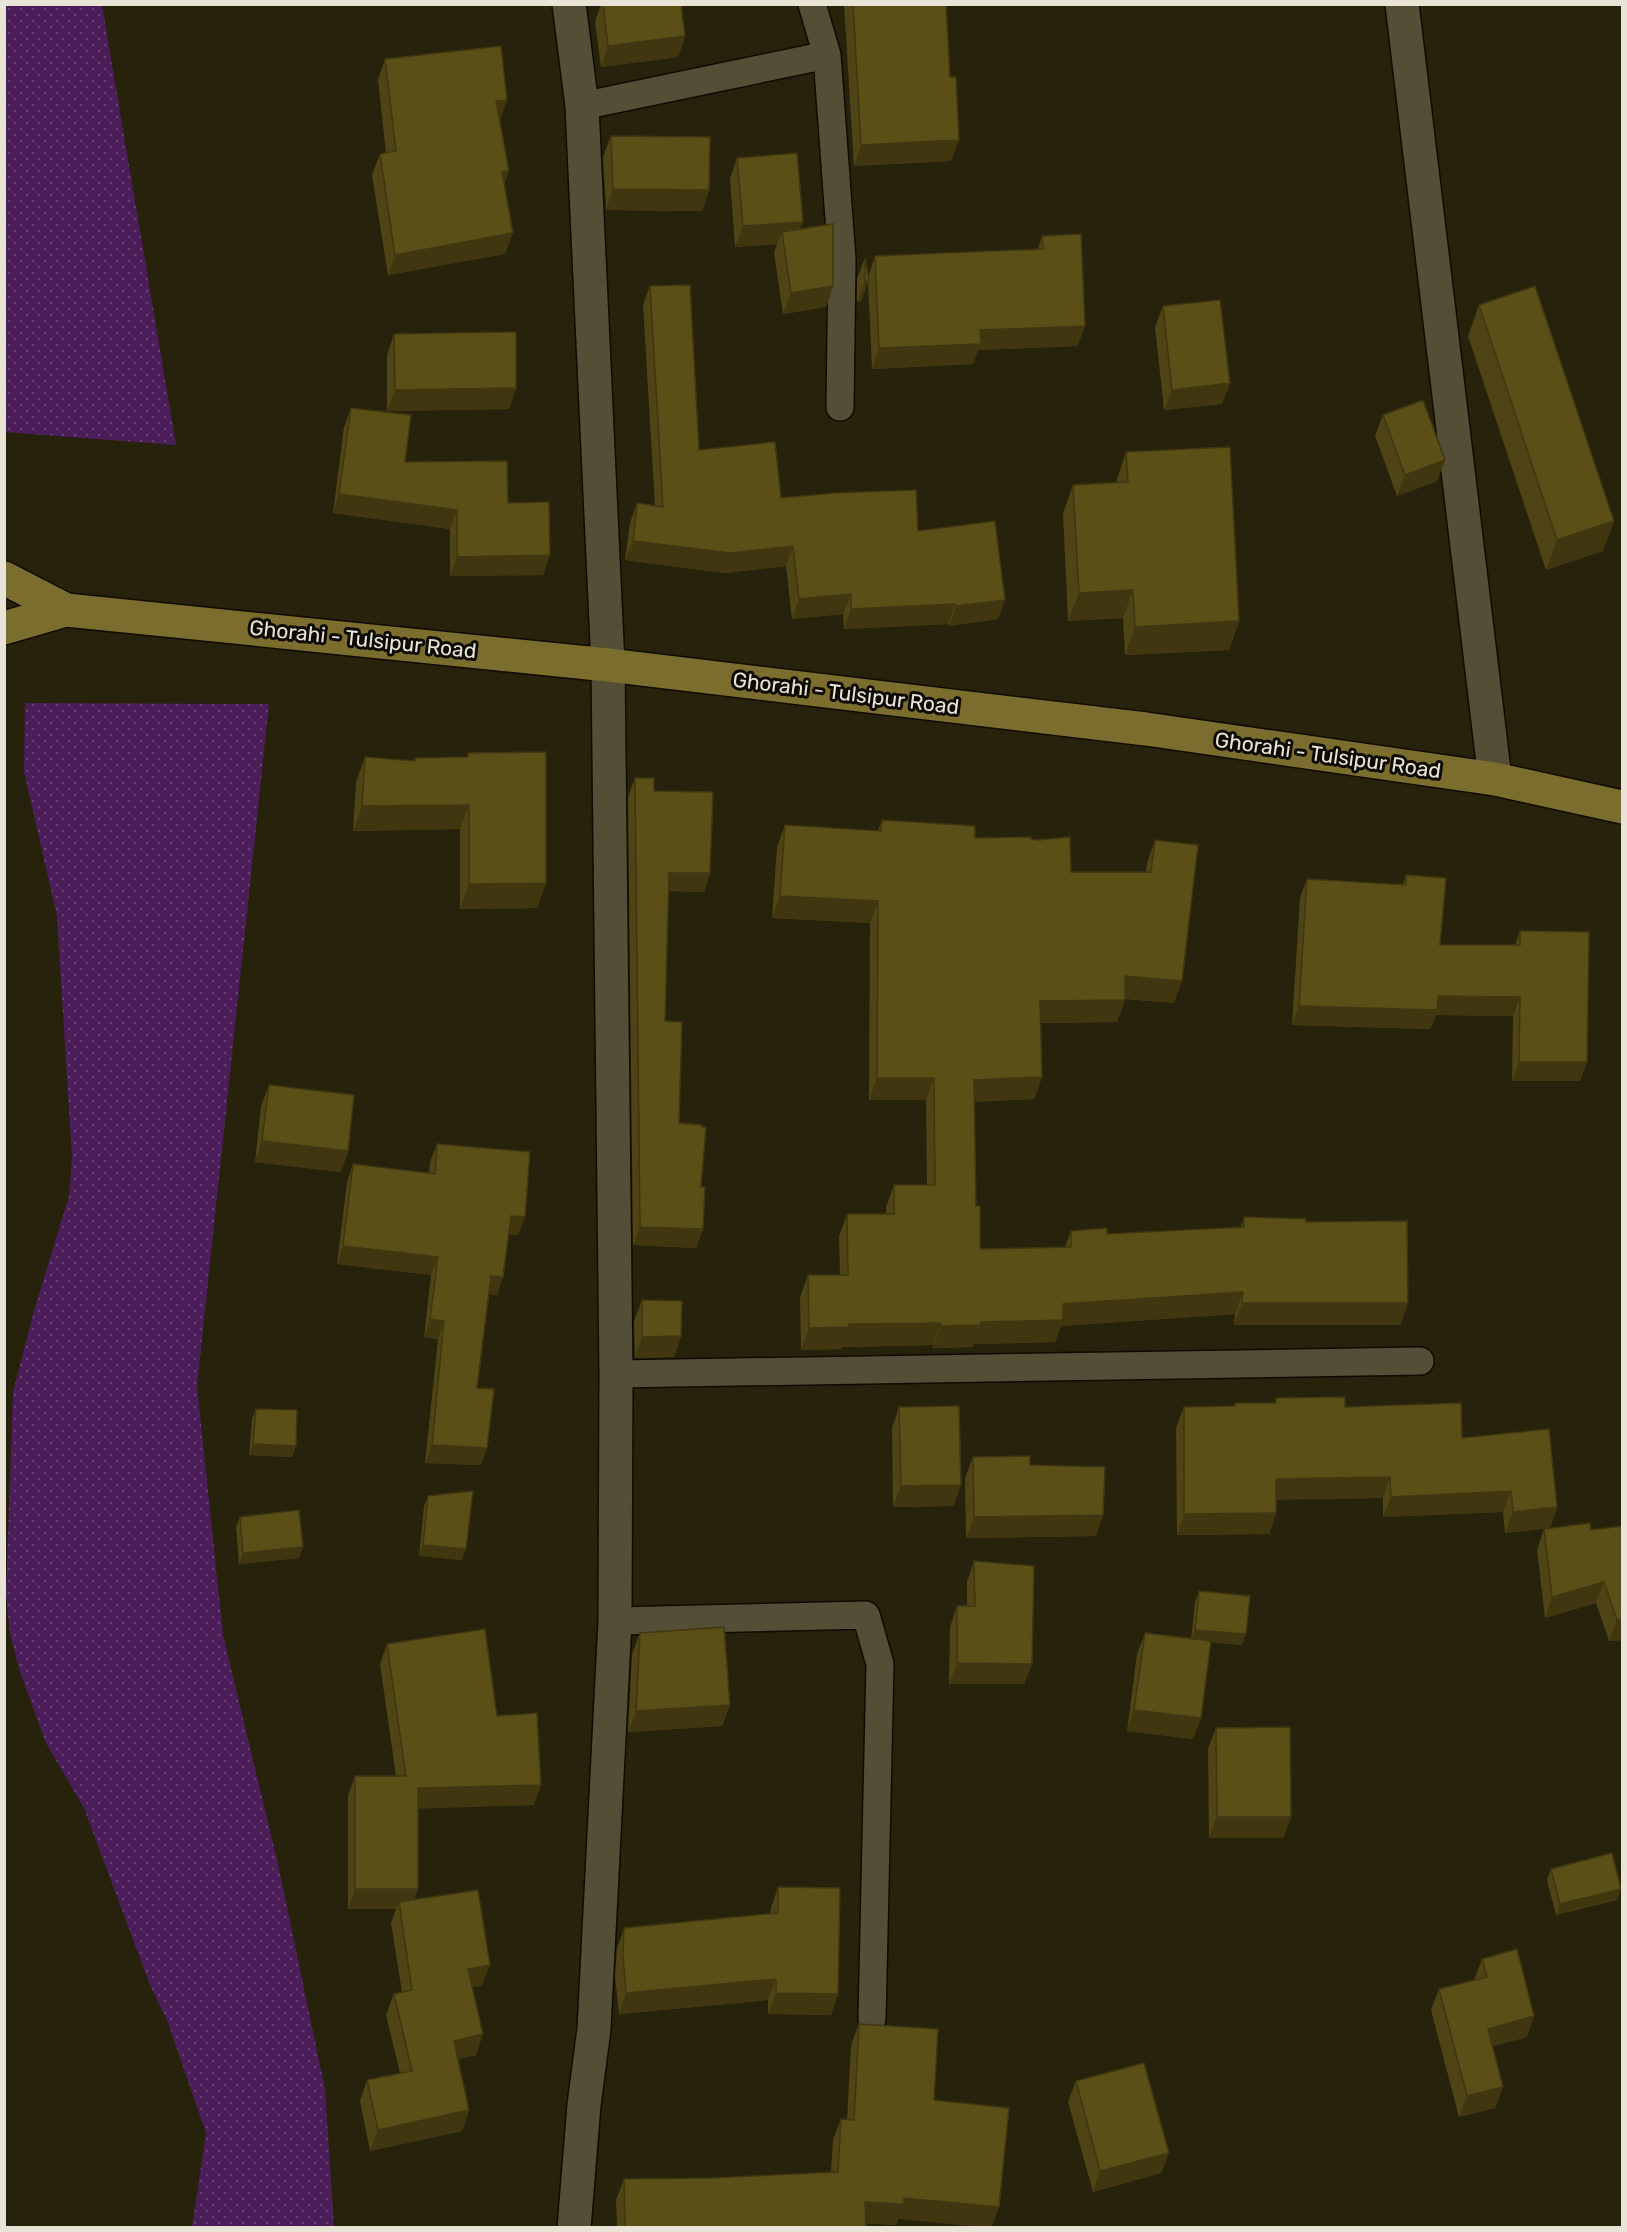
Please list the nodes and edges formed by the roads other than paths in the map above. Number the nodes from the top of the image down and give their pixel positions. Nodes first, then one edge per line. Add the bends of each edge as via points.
1 (569, 4) edge
2 (812, 4) edge
3 (1402, 4) edge
4 (827, 55) junction
5 (582, 106) junction
6 (840, 407) dead end
7 (4, 578) edge
8 (66, 610) junction
9 (4, 628) edge
10 (608, 665) junction
11 (1495, 779) junction
12 (1623, 807) edge
13 (1420, 1360) dead end
14 (616, 1374) junction
15 (615, 1621) junction
16 (872, 2019) dead end
17 (574, 2228) edge

1 - 5 street
2 - 4 lane
3 - 11 street
4 - 5 lane
4 - 6 lane via 842,260
5 - 10 street
7 - 8 main road, Ghorahi - Tulsipur Road
8 - 9 main road, Ghorahi - Tulsipur Road
8 - 10 main road, Ghorahi - Tulsipur Road
10 - 11 main road, Ghorahi - Tulsipur Road via 1146,729
10 - 14 street
11 - 12 main road, Ghorahi - Tulsipur Road
13 - 14 lane
14 - 15 street
15 - 16 lane via 866,1615 880,1664
15 - 17 street via 594,2029

